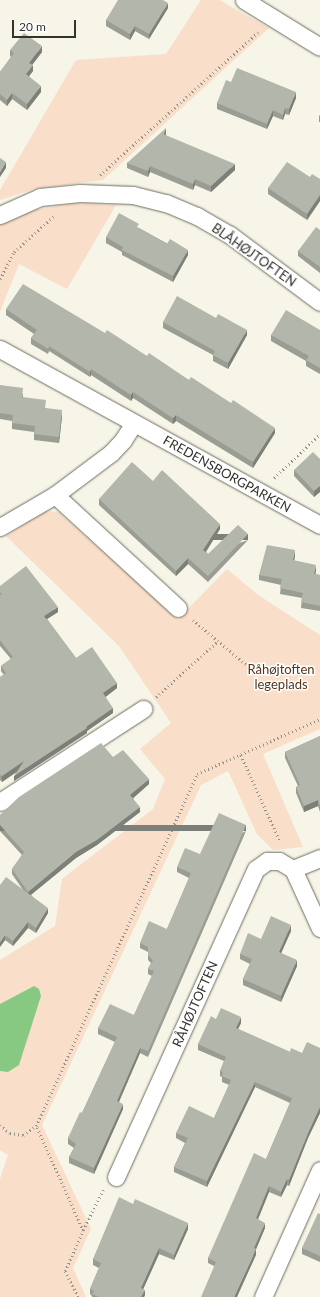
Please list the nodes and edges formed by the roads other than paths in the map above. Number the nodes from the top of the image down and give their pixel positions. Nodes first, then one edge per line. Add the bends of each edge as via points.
1 (252, 2) edge
2 (320, 47) edge
3 (0, 215) edge
4 (320, 302) edge
5 (0, 349) edge
6 (134, 423) junction
7 (55, 495) junction
8 (320, 525) edge
9 (0, 527) edge
10 (178, 608) road end
11 (143, 708) road end
12 (0, 802) edge
13 (320, 858) edge
14 (293, 869) junction
15 (320, 928) edge
16 (320, 1170) edge
17 (116, 1177) road end
18 (263, 1297) edge

1 - 2 street
3 - 4 street, BLÅHØJTOFTEN via 8,209 40,198 80,193 132,195 166,203 197,216 230,235
5 - 6 street, FREDENSBORGPARKEN
6 - 7 street via 111,453
6 - 8 street, FREDENSBORGPARKEN
7 - 9 street
7 - 10 street
11 - 12 street
13 - 14 street
14 - 15 street
14 - 17 street, RÅHØJTOFTEN via 279,861 267,861 256,869
16 - 18 street

